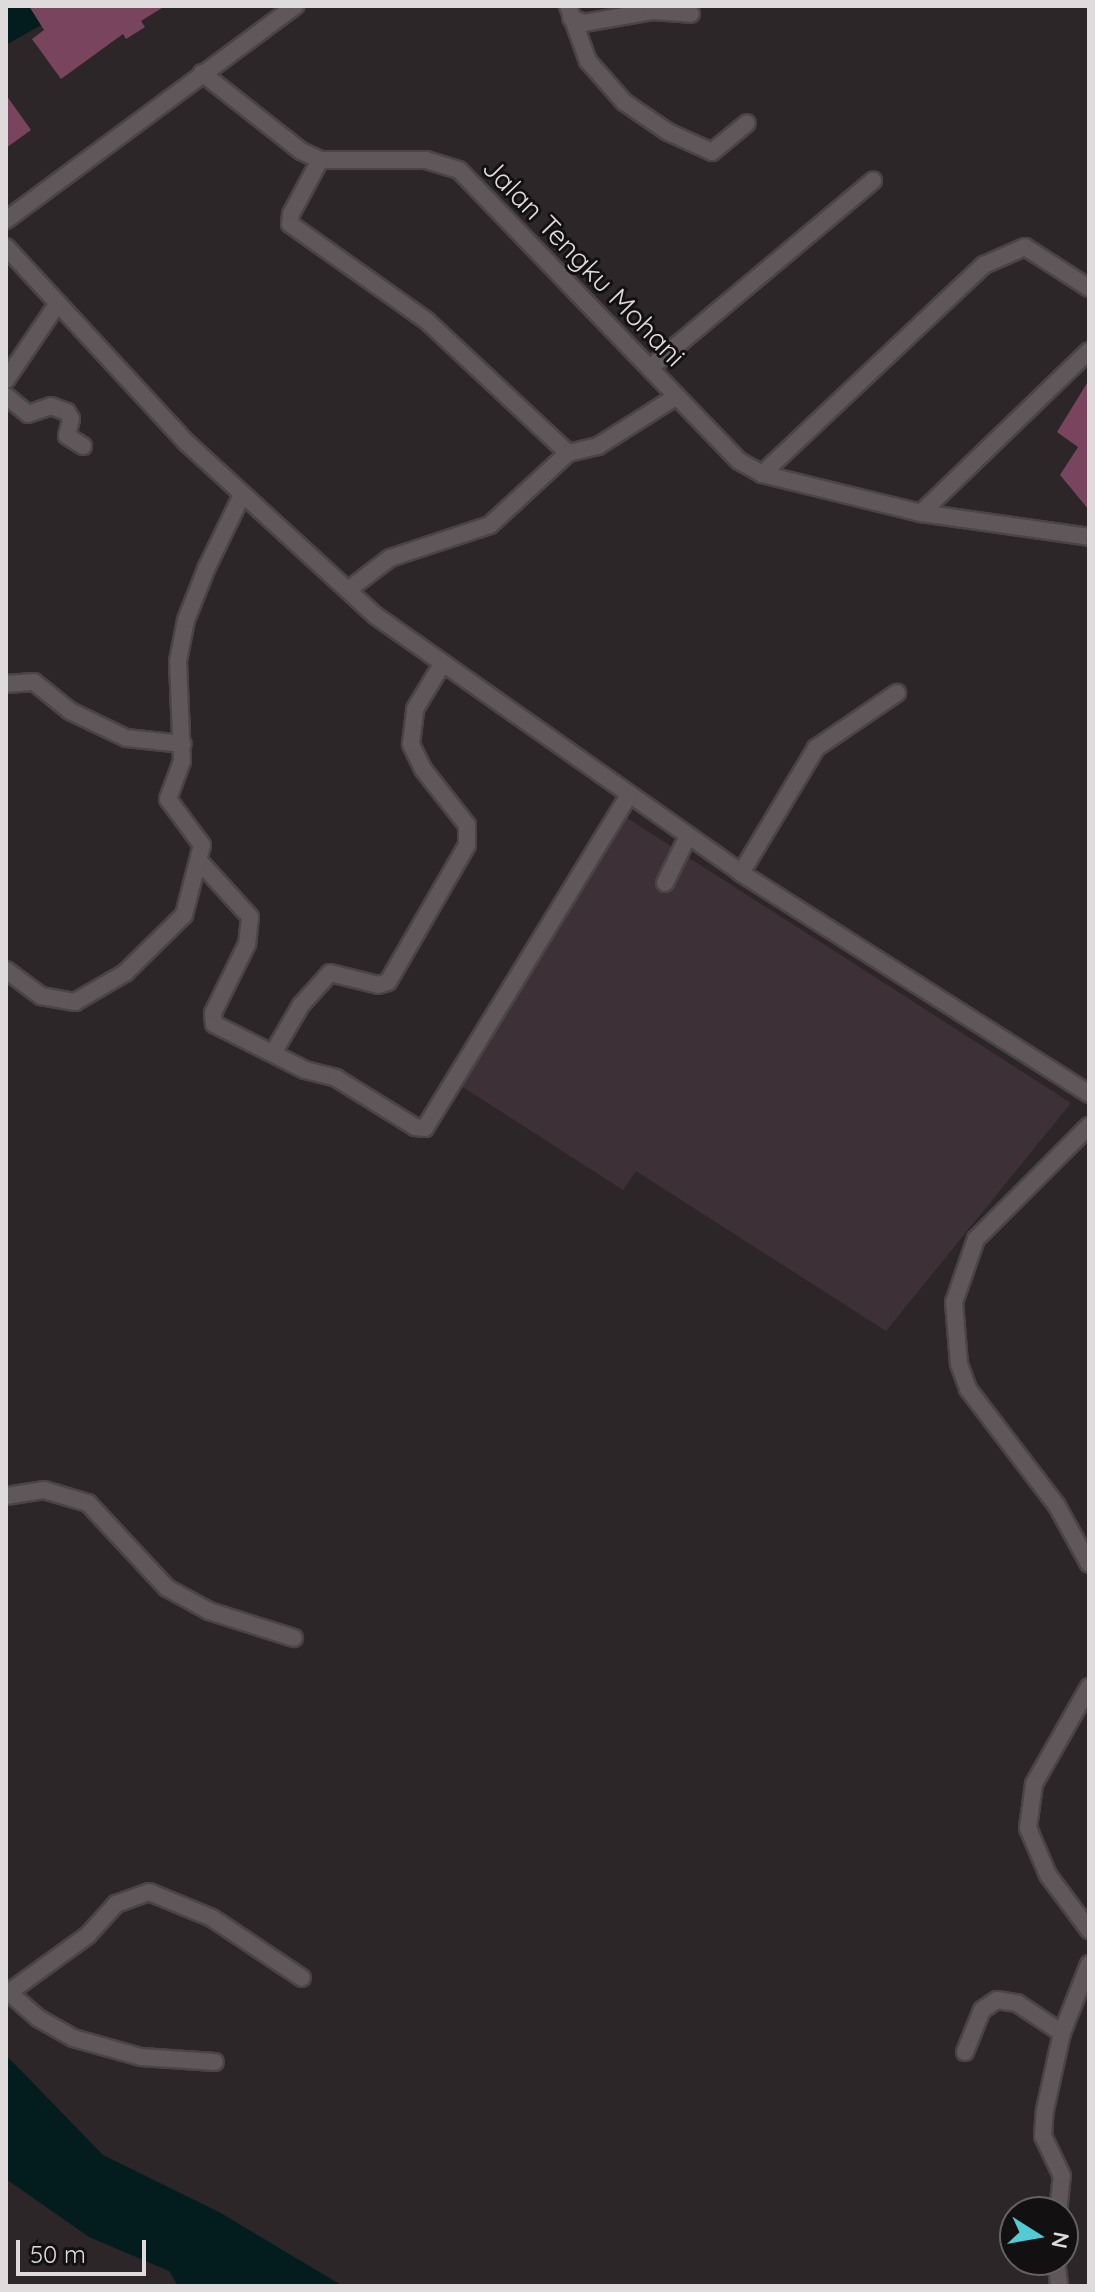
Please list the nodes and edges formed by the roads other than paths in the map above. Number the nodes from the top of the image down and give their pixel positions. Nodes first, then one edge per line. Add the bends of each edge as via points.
1 (295, 6) edge
2 (569, 12) edge
3 (691, 14) dead end
4 (202, 73) junction
5 (747, 123) dead end
6 (320, 160) junction
7 (873, 181) dead end
8 (6, 220) edge
9 (6, 247) edge
10 (1089, 288) edge
11 (56, 306) junction
12 (1089, 351) edge
13 (651, 367) junction
14 (6, 380) edge
15 (6, 396) edge
16 (677, 396) junction
17 (83, 446) dead end
18 (568, 453) junction
19 (762, 474) junction
20 (241, 497) junction
21 (921, 513) junction
22 (1089, 537) edge
23 (348, 590) junction
24 (441, 666) junction
25 (6, 684) edge
26 (897, 693) dead end
27 (183, 744) junction
28 (629, 795) junction
29 (688, 836) junction
30 (200, 862) junction
31 (741, 873) junction
32 (665, 883) dead end
33 (6, 970) edge
34 (273, 1053) junction
35 (1089, 1094) edge
36 (1089, 1126) edge
37 (6, 1496) edge
38 (1089, 1564) edge
39 (294, 1638) dead end
40 (1089, 1687) edge
41 (1089, 1930) edge
42 (1089, 1964) edge
43 (302, 1978) dead end
44 (7, 1991) edge
45 (1062, 2033) junction
46 (965, 2052) dead end
47 (215, 2062) dead end
48 (1060, 2196) edge

1 - 4 street
2 - 3 street via 584,23 652,11
2 - 5 street via 578,43 610,89 693,147 712,152
4 - 6 street via 301,151
4 - 8 street
6 - 13 street, Jalan Tengku Mohani via 426,160 459,170
6 - 18 street via 290,224 427,321
7 - 13 street
9 - 11 street
10 - 19 street via 1025,247 984,265
11 - 14 street
11 - 20 street
12 - 21 street
13 - 16 street, Jalan Tengku Mohani
15 - 17 street via 28,414 51,406 67,412 67,436
16 - 18 street via 598,446
16 - 19 street, Jalan Tengku Mohani via 739,461
18 - 23 street via 497,520 474,534 390,558
19 - 21 street, Jalan Tengku Mohani
20 - 23 street
20 - 27 street via 186,620 178,661
21 - 22 street, Jalan Tengku Mohani
23 - 24 street
24 - 28 street
24 - 34 street via 415,709 411,744 423,769 467,825 467,845 388,982 378,985 330,973 301,1005
25 - 27 street via 34,682 70,711 126,738
26 - 31 street via 816,748
27 - 30 street via 168,799 198,835
28 - 29 street
28 - 34 street via 425,1128 415,1127 336,1078
29 - 31 street
29 - 32 street
30 - 33 street via 184,915 125,973 75,1002 41,996
30 - 34 street via 250,917 247,944 213,1013 214,1024
31 - 35 street
36 - 38 street via 976,1239 954,1302 959,1364 968,1389 1057,1506
37 - 39 street via 44,1490 88,1503 167,1588 209,1611
40 - 41 street via 1034,1784 1028,1828 1048,1875
42 - 45 street
43 - 44 street via 212,1918 149,1892 116,1904 88,1935
44 - 47 street via 73,2038 141,2057
45 - 46 street via 1017,2003 997,2000 982,2010
45 - 48 street via 1042,2126 1062,2176

